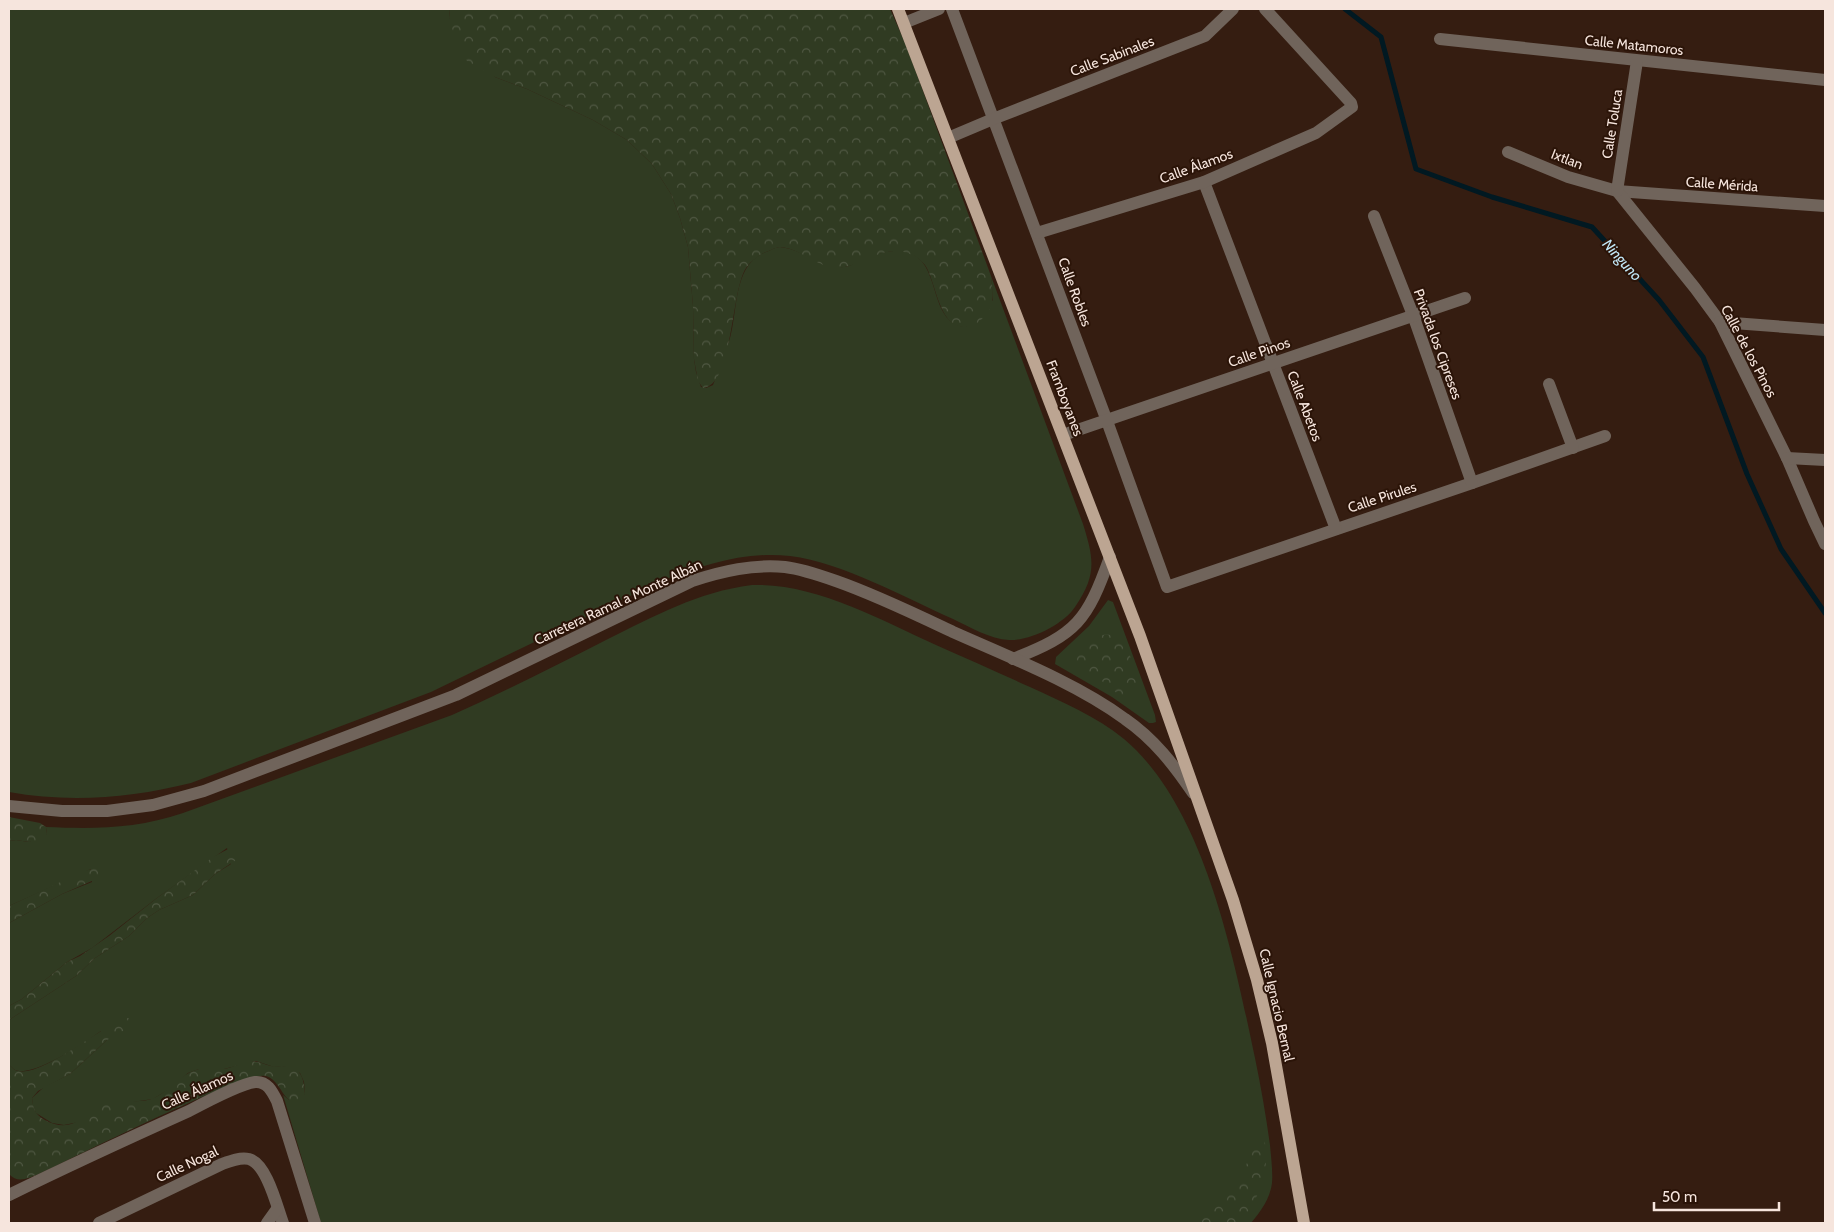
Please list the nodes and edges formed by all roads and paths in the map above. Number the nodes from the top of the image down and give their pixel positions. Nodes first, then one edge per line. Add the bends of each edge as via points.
1 (898, 9) edge
2 (939, 9) edge
3 (952, 9) edge
4 (1233, 9) edge
5 (1265, 9) edge
6 (904, 23) junction
7 (1440, 39) dead end
8 (1637, 61) junction
9 (1825, 80) edge
10 (993, 119) junction
11 (948, 138) junction
12 (1508, 152) dead end
13 (1204, 182) junction
14 (1617, 191) junction
15 (1825, 206) edge
16 (1374, 216) dead end
17 (1037, 233) junction
18 (1465, 298) dead end
19 (1413, 315) junction
20 (1720, 322) junction
21 (1825, 330) edge
22 (1272, 363) junction
23 (1548, 384) dead end
24 (1107, 421) junction
25 (1063, 435) junction
26 (1605, 436) dead end
27 (1573, 448) junction
28 (1787, 458) junction
29 (1825, 460) edge
30 (1472, 483) junction
31 (1336, 529) junction
32 (1825, 544) edge
33 (1110, 556) junction
34 (1167, 587) joint
35 (1013, 659) junction
36 (1198, 800) junction
37 (9, 806) edge
38 (9, 1195) edge
39 (277, 1209) junction
40 (99, 1223) edge
41 (266, 1223) edge
42 (283, 1223) edge
43 (315, 1223) edge
44 (1304, 1223) edge

1 - 6 main road, Framboyanes
2 - 6 street
3 - 10 street, Calle Robles
4 - 10 street, Calle Sabinales via 1205,36
5 - 13 street, Calle Álamos via 1352,107 1316,133
6 - 11 main road, Framboyanes
7 - 8 street, Calle Matamoros
8 - 9 street, Calle Matamoros
8 - 14 street, Calle Toluca
10 - 11 street, Calle Sabinales
10 - 17 street, Calle Robles
11 - 25 main road, Framboyanes
12 - 14 street, Ixtlan via 1568,177
13 - 17 street, Calle Álamos
13 - 22 street, Calle Abetos
14 - 15 street, Calle Mérida
14 - 20 street, Calle de los Pinos
16 - 19 street, Privada los Cipreses
17 - 24 street, Calle Robles
18 - 19 street, Calle Pinos
19 - 22 street, Calle Pinos
19 - 30 street, Privada los Cipreses
20 - 21 street
20 - 28 street, Calle de los Pinos
22 - 24 street, Calle Pinos
22 - 31 street, Calle Abetos
23 - 27 street
24 - 25 street, Calle Pinos
24 - 34 street, Calle Robles
25 - 33 main road, Framboyanes
26 - 27 street, Calle Pirules
27 - 30 street, Calle Pirules
28 - 29 street
28 - 32 street, Calle de los Pinos
30 - 31 street, Calle Pirules
31 - 34 street, Calle Pirules
33 - 35 street via 1092,602 1068,632 1040,649
33 - 36 main road, Framboyanes
35 - 36 street, Carretera Ramal a Monte Albán via 1090,698 1136,727 1174,764
35 - 37 street, Carretera Ramal a Monte Albán via 877,597 808,571 786,567 747,568 692,581 456,695 188,796 107,811
36 - 44 main road, Calle Ignacio Bernal via 1257,980 1272,1043
38 - 43 street, Calle Álamos via 256,1082 268,1086 277,1101
39 - 40 street, Calle Nogal via 261,1168 248,1159 240,1159 222,1164
39 - 41 street
39 - 42 street, Calle Nogal

